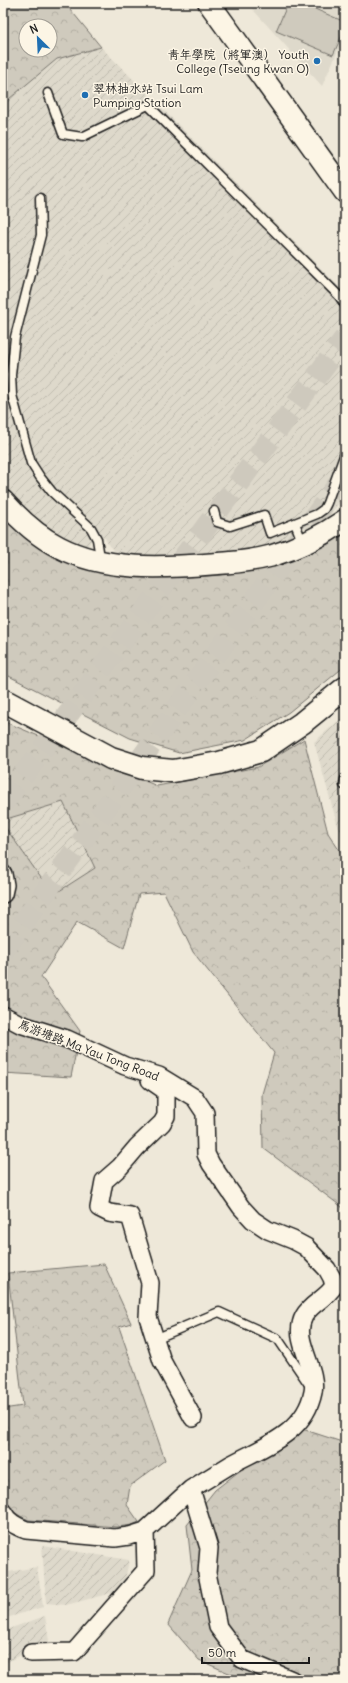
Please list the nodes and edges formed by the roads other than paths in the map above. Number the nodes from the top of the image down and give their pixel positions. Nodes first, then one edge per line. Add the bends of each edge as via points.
1 (209, 3) edge
2 (48, 93) dead end
3 (345, 192) edge
4 (40, 198) dead end
5 (345, 305) edge
6 (345, 453) edge
7 (3, 501) edge
8 (214, 511) dead end
9 (345, 520) edge
10 (295, 523) junction
11 (304, 544) junction
12 (96, 560) junction
13 (345, 688) edge
14 (3, 700) edge
15 (3, 874) edge
16 (3, 894) edge
17 (3, 1015) edge
18 (125, 1066) junction
19 (155, 1338) junction
20 (314, 1391) junction
21 (193, 1418) dead end
22 (191, 1489) junction
23 (3, 1512) edge
24 (145, 1531) junction
25 (31, 1653) dead end
26 (292, 1680) edge

1 - 3 street
2 - 5 lane via 63,134 82,137 148,105 339,296
4 - 12 lane via 41,235 15,337 12,394 31,463 52,492 91,528 98,539 99,551
6 - 10 lane via 324,509
7 - 12 street via 29,529 60,548
8 - 10 lane via 217,522 230,526 264,515 270,533
9 - 11 street
10 - 11 lane
11 - 12 street via 271,556 189,566 127,566
13 - 14 main road via 302,724 261,751 219,763 173,771 142,768 112,758
15 - 16 street
17 - 18 street, 馬游塘路 Ma Yau Tong Road via 20,1024 67,1039
18 - 19 street via 166,1091 166,1116 104,1181 99,1208 109,1213 130,1216 150,1283 148,1317
18 - 20 street, 馬游塘路 Ma Yau Tong Road via 159,1076 195,1098 204,1113 206,1154 241,1207 253,1220 268,1230 306,1247 332,1278 334,1286 329,1294 312,1306 304,1316 301,1329 314,1376
19 - 20 lane via 219,1312 278,1339
19 - 21 street via 162,1361
20 - 22 street, 馬游塘路 Ma Yau Tong Road via 309,1407 300,1421 284,1435
22 - 24 street, 馬游塘路 Ma Yau Tong Road
22 - 26 street via 209,1548 207,1573 218,1627 242,1659
23 - 24 street via 15,1526 26,1530 115,1538
24 - 25 street via 146,1570 74,1652

